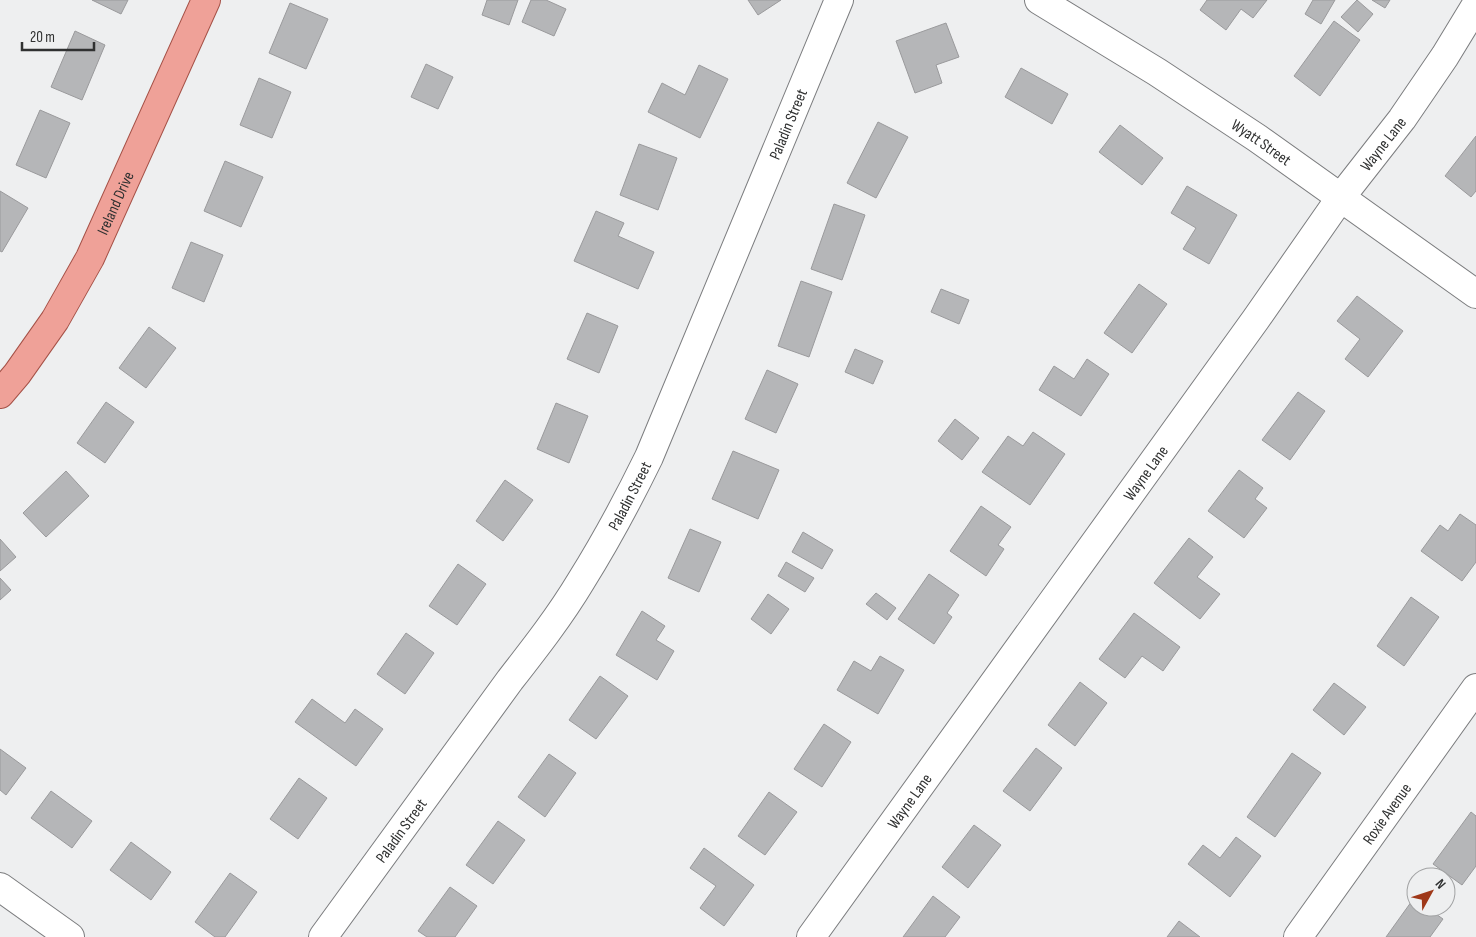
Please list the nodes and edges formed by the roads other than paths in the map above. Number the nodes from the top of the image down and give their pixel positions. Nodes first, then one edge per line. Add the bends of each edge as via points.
1 (206, 0) edge
2 (839, 0) edge
3 (1039, 0) edge
4 (1476, 5) edge
5 (1341, 197) junction
6 (1476, 294) edge
7 (0, 394) edge
8 (1476, 688) edge
9 (0, 887) edge
10 (70, 937) edge
11 (323, 937) edge
12 (811, 937) edge
13 (1298, 937) edge

1 - 7 main road, Ireland Drive via 90,258 55,320
2 - 11 street, Paladin Street via 653,448 620,516 581,582
3 - 5 street, Wyatt Street via 1157,72
4 - 5 street, Wayne Lane via 1446,56 1402,119
5 - 6 street, Wyatt Street
5 - 12 street, Wayne Lane via 1256,320
8 - 13 street, Roxie Avenue
9 - 10 street

